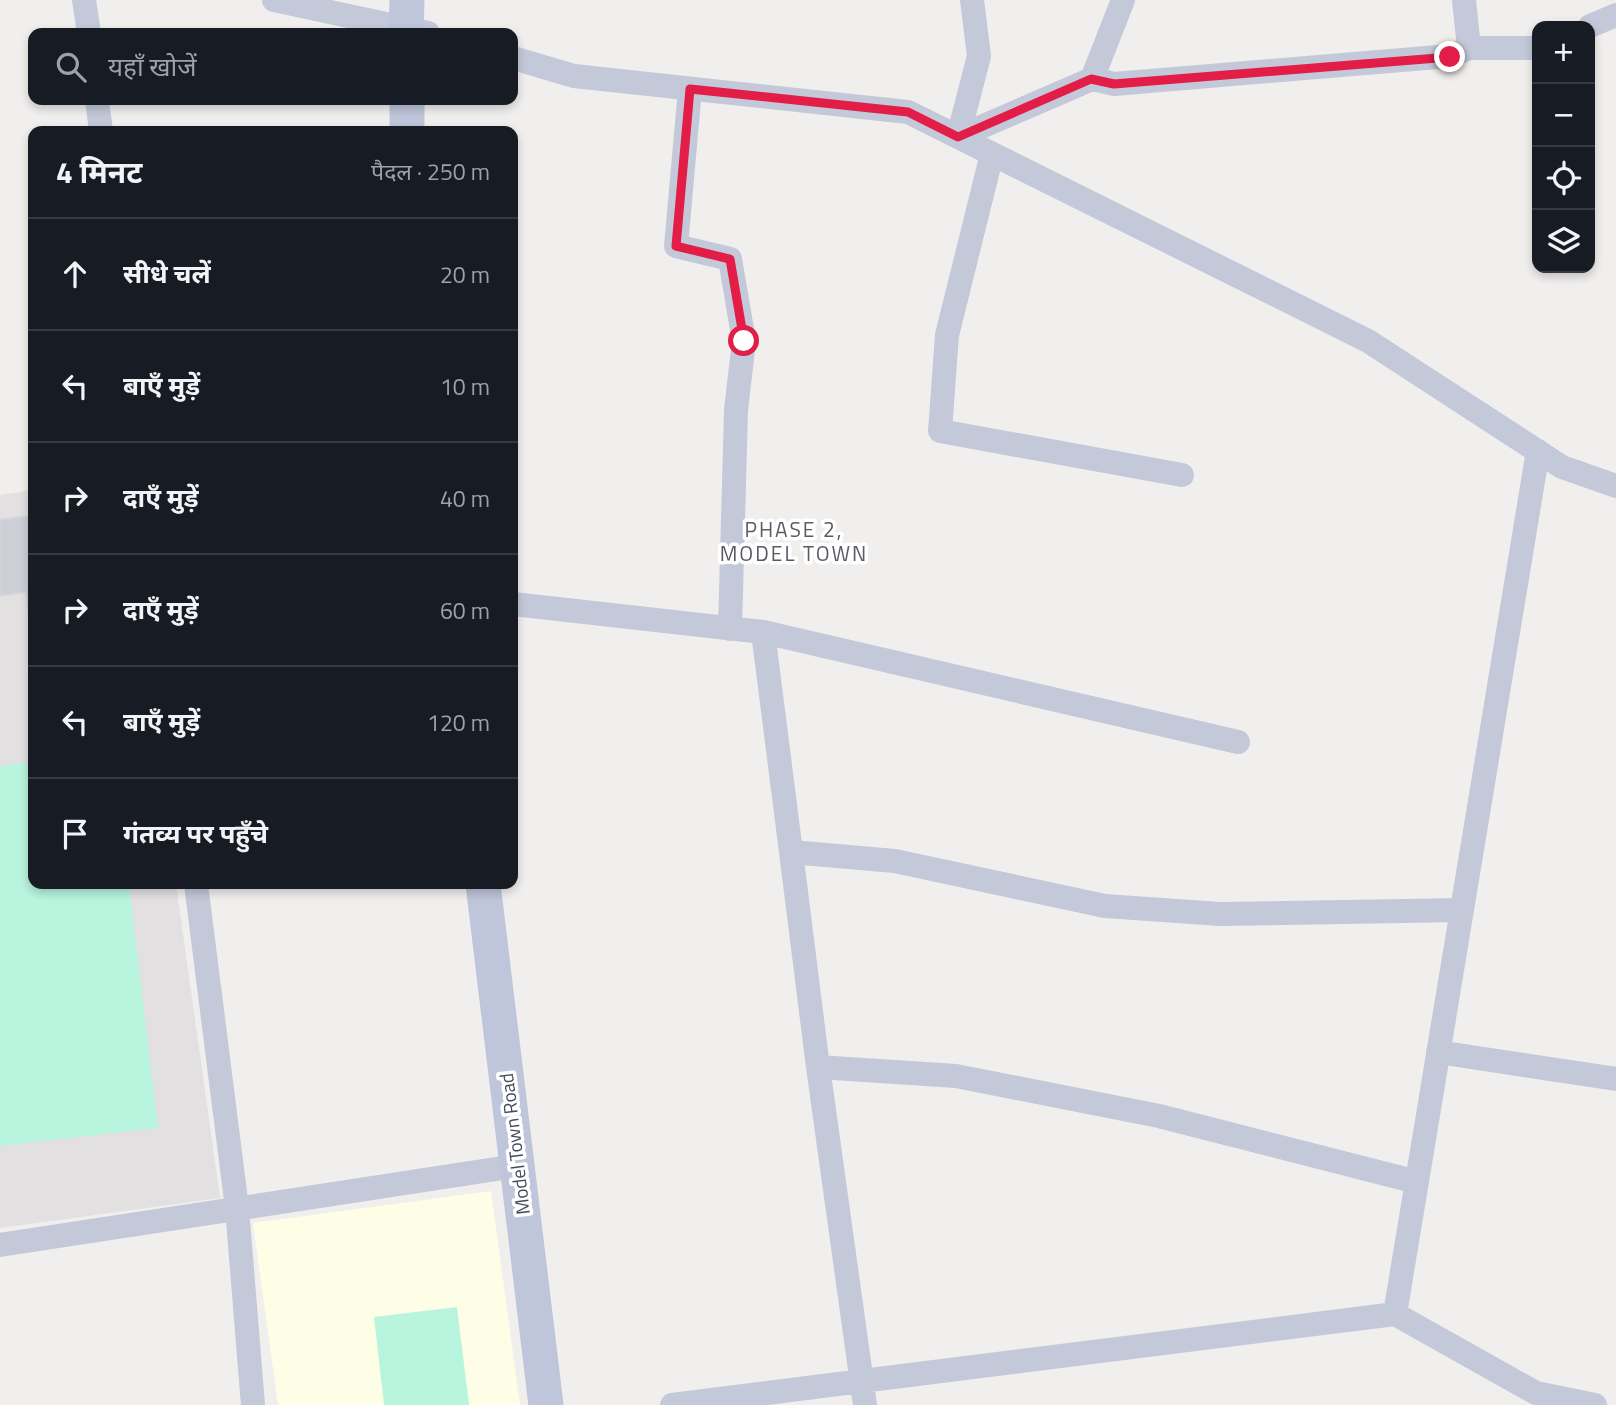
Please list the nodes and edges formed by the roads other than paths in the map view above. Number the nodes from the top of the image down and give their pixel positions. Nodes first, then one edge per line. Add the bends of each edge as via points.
1 (85, 0) edge
2 (274, 0) edge
3 (972, 0) edge
4 (1123, 0) edge
5 (1464, 0) edge
6 (1616, 15) edge
7 (412, 23) edge
8 (1595, 24) edge
9 (88, 28) edge
10 (1469, 48) junction
11 (1532, 48) edge
12 (518, 60) edge
13 (1091, 79) junction
14 (690, 89) junction
15 (98, 105) edge
16 (407, 105) edge
17 (100, 126) edge
18 (407, 126) edge
19 (958, 137) junction
20 (992, 154) junction
21 (1538, 451) junction
22 (1182, 475) dead end
23 (1616, 486) edge
24 (518, 605) edge
25 (730, 629) junction
26 (763, 632) junction
27 (1238, 742) dead end
28 (791, 852) junction
29 (197, 889) edge
30 (484, 889) edge
31 (1462, 910) junction
32 (1438, 1052) junction
33 (818, 1067) junction
34 (1616, 1079) edge
35 (516, 1166) junction
36 (1417, 1182) junction
37 (237, 1208) junction
38 (0, 1245) edge
39 (1395, 1314) junction
40 (864, 1393) edge
41 (253, 1405) edge
42 (546, 1405) edge
43 (672, 1405) edge
44 (1595, 1405) edge

1 - 9 street
2 - 7 street
3 - 19 street via 979,57
4 - 13 street
5 - 10 street
6 - 8 street
10 - 11 street
10 - 13 street via 1450,57 1114,84
12 - 14 street via 573,76
13 - 19 street
14 - 19 street via 908,112
14 - 25 street via 676,246 730,259 744,341 736,410
15 - 17 street
16 - 18 main road
19 - 20 street
20 - 21 street via 1368,341
20 - 22 street via 947,335 940,431
21 - 23 street via 1562,467
21 - 31 street
24 - 25 street
25 - 26 street
26 - 27 street
26 - 28 street
28 - 31 street via 895,861 1105,906 1220,914
28 - 33 street
29 - 37 street
30 - 35 main road, Model Town Road
31 - 32 street
32 - 34 street
32 - 36 street
33 - 36 street via 956,1076 1159,1116
33 - 40 street
35 - 37 street
35 - 42 main road, Model Town Road
36 - 39 street
37 - 38 street
37 - 41 street
39 - 40 street
39 - 44 street via 1536,1393
40 - 43 street

